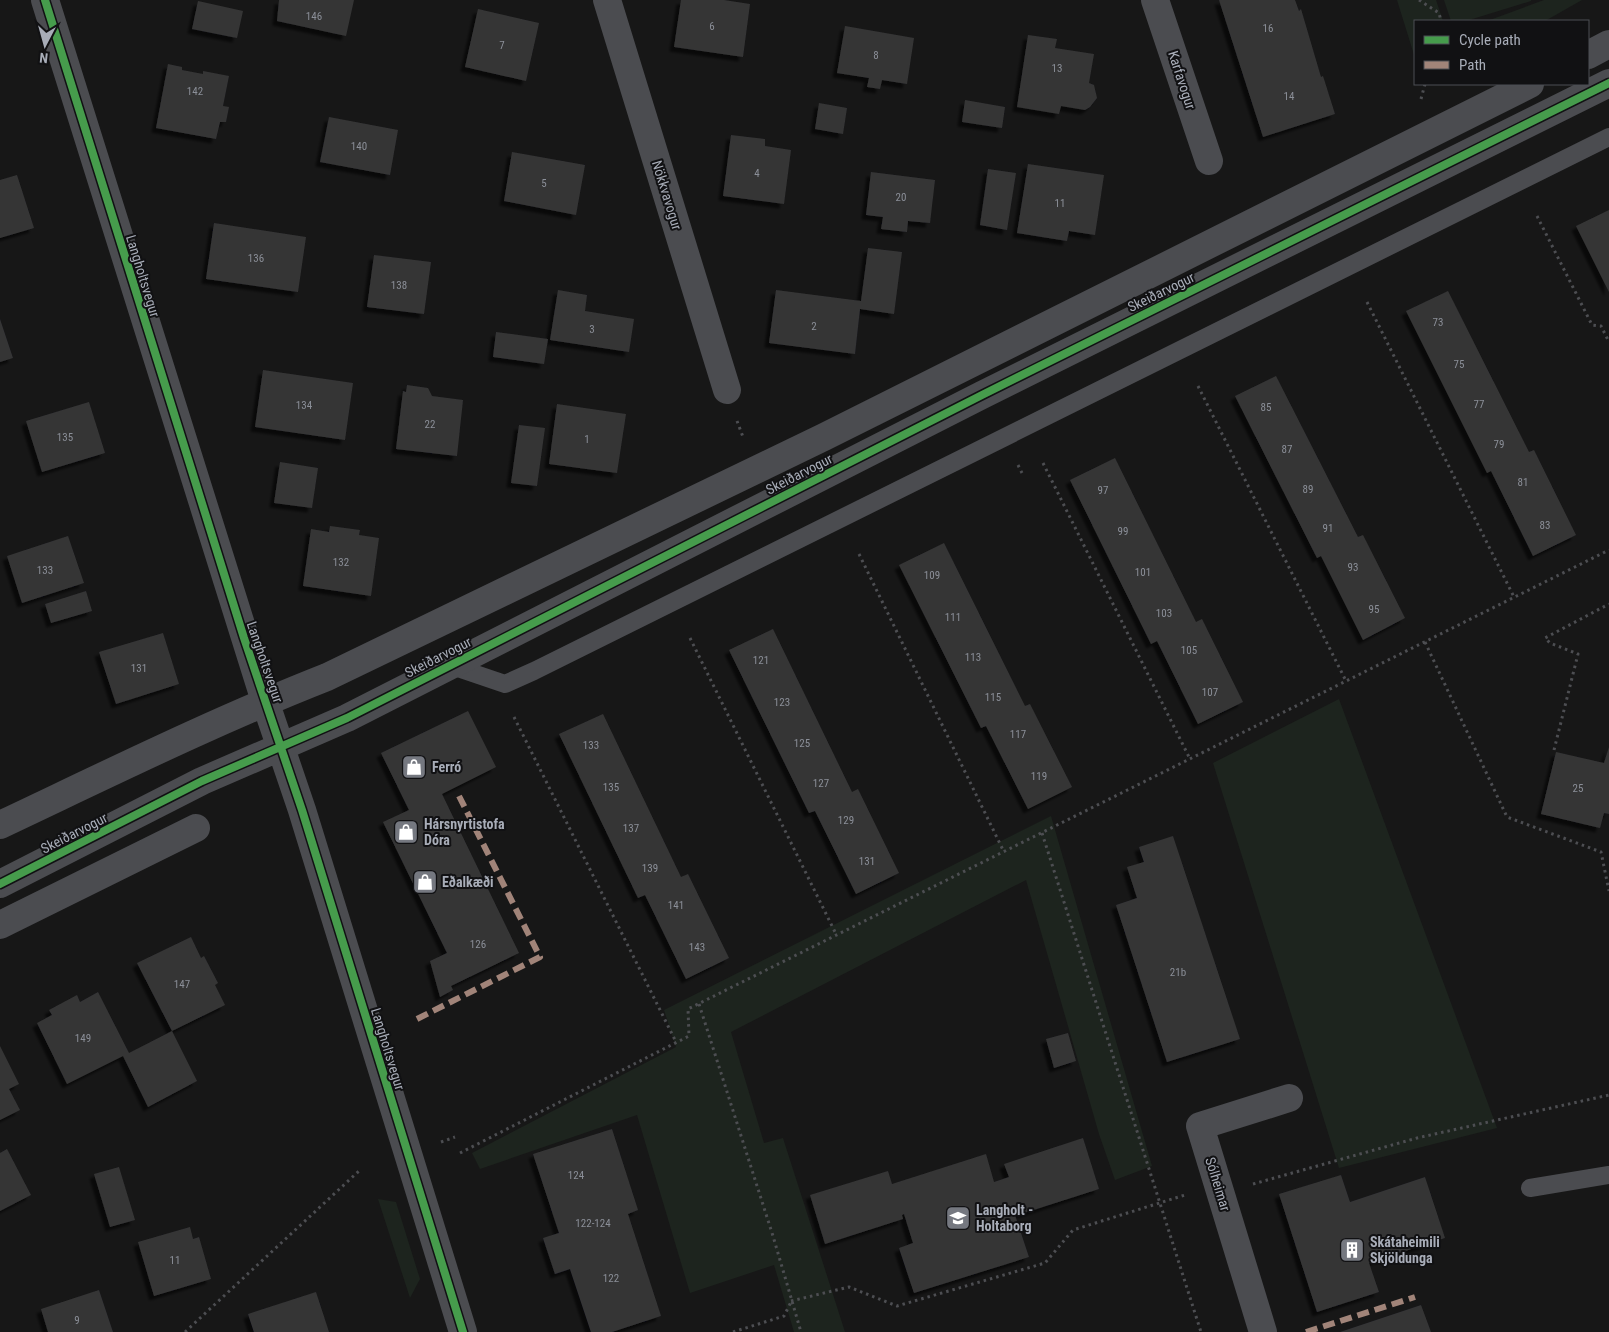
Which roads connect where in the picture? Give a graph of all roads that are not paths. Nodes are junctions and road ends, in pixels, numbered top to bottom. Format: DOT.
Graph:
graph roads {
  1 [pos="45,0"];
  2 [pos="607,0"];
  3 [pos="1155,0"];
  4 [pos="1609,44"];
  5 [pos="1589,54"];
  6 [pos="1609,83"];
  7 [pos="1528,85"];
  8 [pos="1609,137"];
  9 [pos="1209,161"];
  10 [pos="727,390"];
  11 [pos="449,665"];
  12 [pos="265,701"];
  13 [pos="280,745"];
  14 [pos="0,825"];
  15 [pos="196,828"];
  16 [pos="87,840"];
  17 [pos="103,874"];
  18 [pos="0,884"];
  19 [pos="0,925"];
  20 [pos="1289,1098"];
  21 [pos="1609,1175"];
  22 [pos="1530,1188"];
  23 [pos="463,1332"];
  24 [pos="1263,1332"];
  1 -- 12 [label="street, Langholtsvegur"];
  2 -- 10 [label="street, Nökkvavogur"];
  3 -- 9 [label="street, Karfavogur"];
  4 -- 5 [label="street"];
  6 -- 11 [label="street, Skeiðarvogur"];
  7 -- 12 [label="street, Skeiðarvogur"];
  8 -- 11 [label="lane"];
  11 -- 13 [label="street, Skeiðarvogur"];
  12 -- 13 [label="street, Langholtsvegur"];
  12 -- 14 [label="street, Skeiðarvogur"];
  13 -- 16 [label="street, Skeiðarvogur"];
  13 -- 23 [label="street, Langholtsvegur"];
  15 -- 17 [label="street"];
  16 -- 17 [label="street, Skeiðarvogur"];
  16 -- 18 [label="street, Skeiðarvogur"];
  17 -- 19 [label="street"];
  20 -- 24 [label="street, Sólheimar"];
  21 -- 22 [label="lane"];
}
